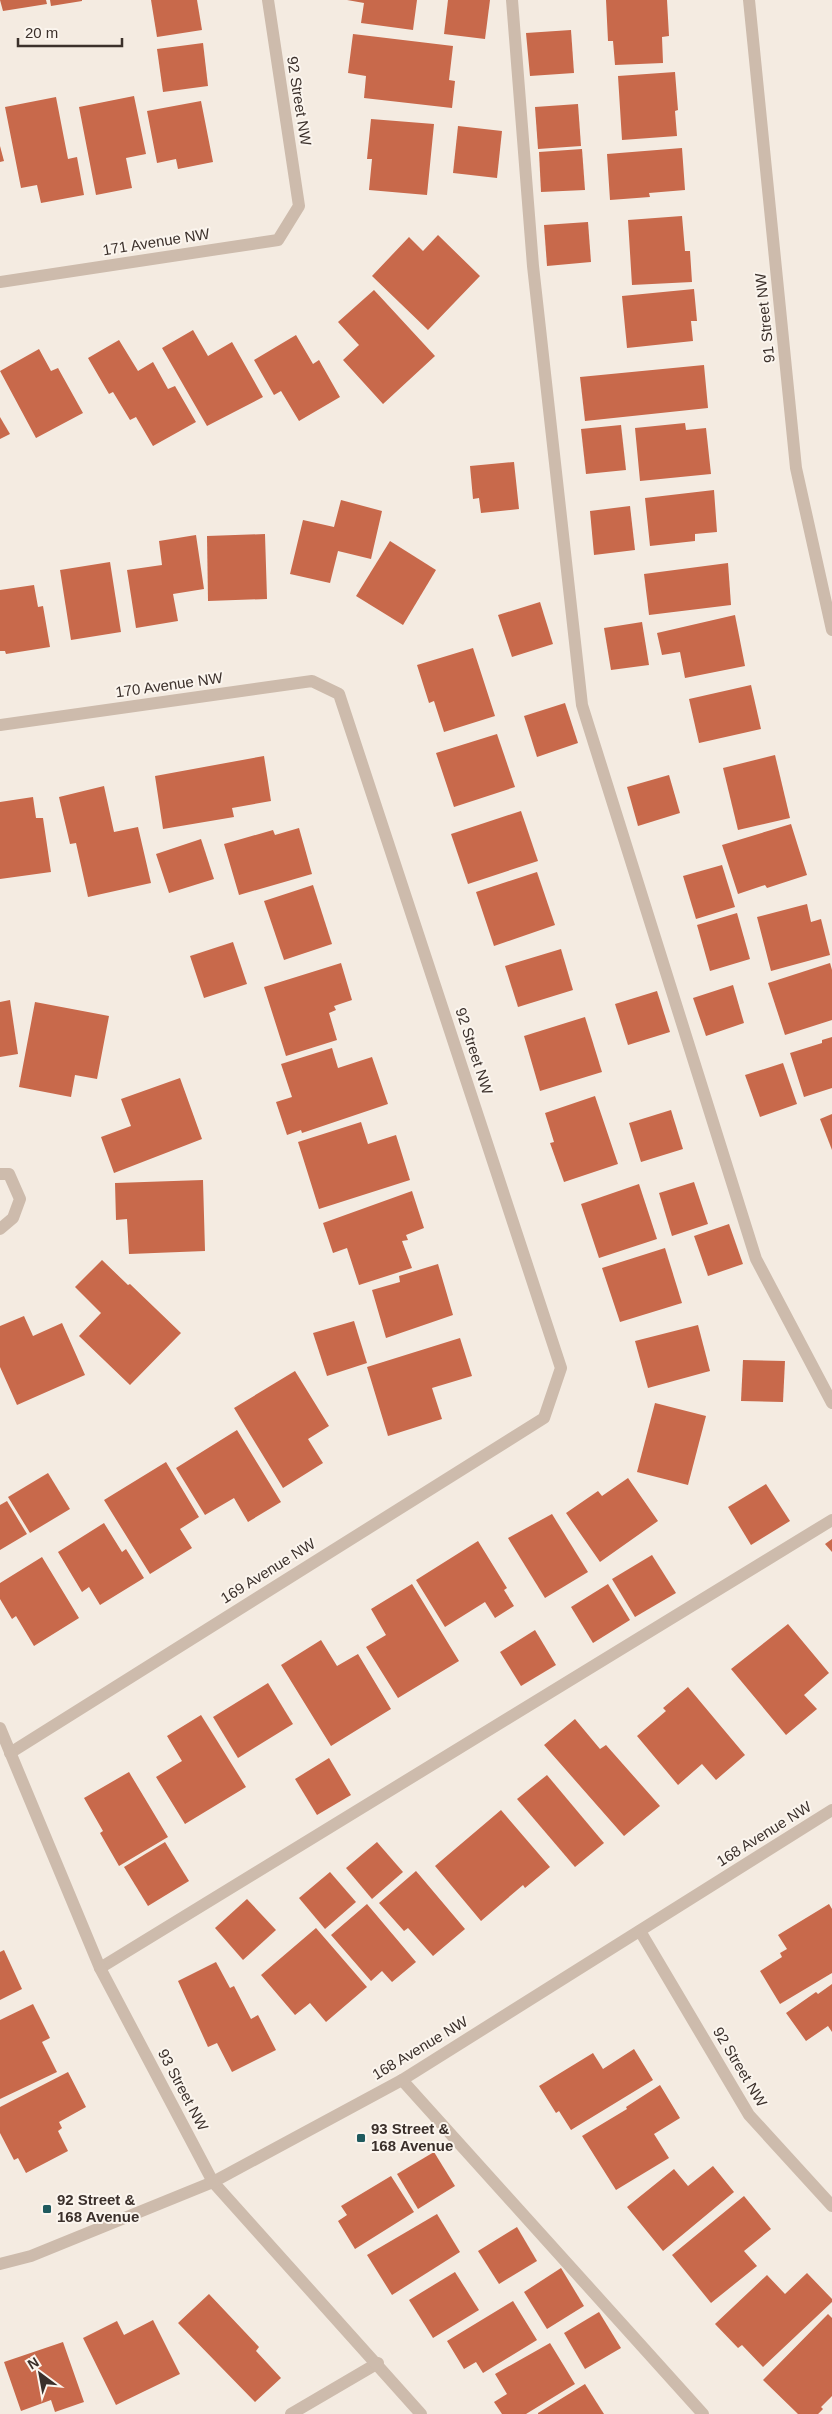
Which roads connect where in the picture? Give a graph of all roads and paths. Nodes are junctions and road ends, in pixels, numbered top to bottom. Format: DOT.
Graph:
graph roads {
  1 [pos="268,0"];
  2 [pos="512,0"];
  3 [pos="749,0"];
  4 [pos="299,206"];
  5 [pos="0,282"];
  6 [pos="832,630"];
  7 [pos="339,694"];
  8 [pos="0,725"];
  9 [pos="0,1174"];
  10 [pos="0,1229"];
  11 [pos="832,1403"];
  12 [pos="544,1418"];
  13 [pos="832,1520"];
  14 [pos="0,1728"];
  15 [pos="10,1753"];
  16 [pos="832,1810"];
  17 [pos="640,1931"];
  18 [pos="100,1968"];
  19 [pos="402,2080"];
  20 [pos="213,2182"];
  21 [pos="832,2206"];
  22 [pos="0,2264"];
  23 [pos="378,2364"];
  24 [pos="290,2414"];
  25 [pos="421,2414"];
  26 [pos="703,2414"];
  1 -- 4 [label="street, 92 Street NW"];
  2 -- 11 [label="street"];
  3 -- 6 [label="street, 91 Street NW"];
  4 -- 5 [label="street, 171 Avenue NW"];
  7 -- 8 [label="street, 170 Avenue NW"];
  7 -- 12 [label="street, 92 Street NW"];
  9 -- 10 [label="street"];
  12 -- 15 [label="street, 169 Avenue NW"];
  13 -- 18 [label="street"];
  14 -- 15 [label="street, 93 Street NW"];
  15 -- 18 [label="street, 93 Street NW"];
  16 -- 17 [label="street, 168 Avenue NW"];
  17 -- 19 [label="street, 168 Avenue NW"];
  17 -- 21 [label="street, 92 Street NW"];
  18 -- 20 [label="street, 93 Street NW"];
  19 -- 20 [label="street, 168 Avenue NW"];
  19 -- 26 [label="street"];
  20 -- 22 [label="street, 168 Avenue NW"];
  20 -- 23 [label="street, 93 Street NW"];
  23 -- 24 [label="street"];
  23 -- 25 [label="street, 93 Street NW"];
}
